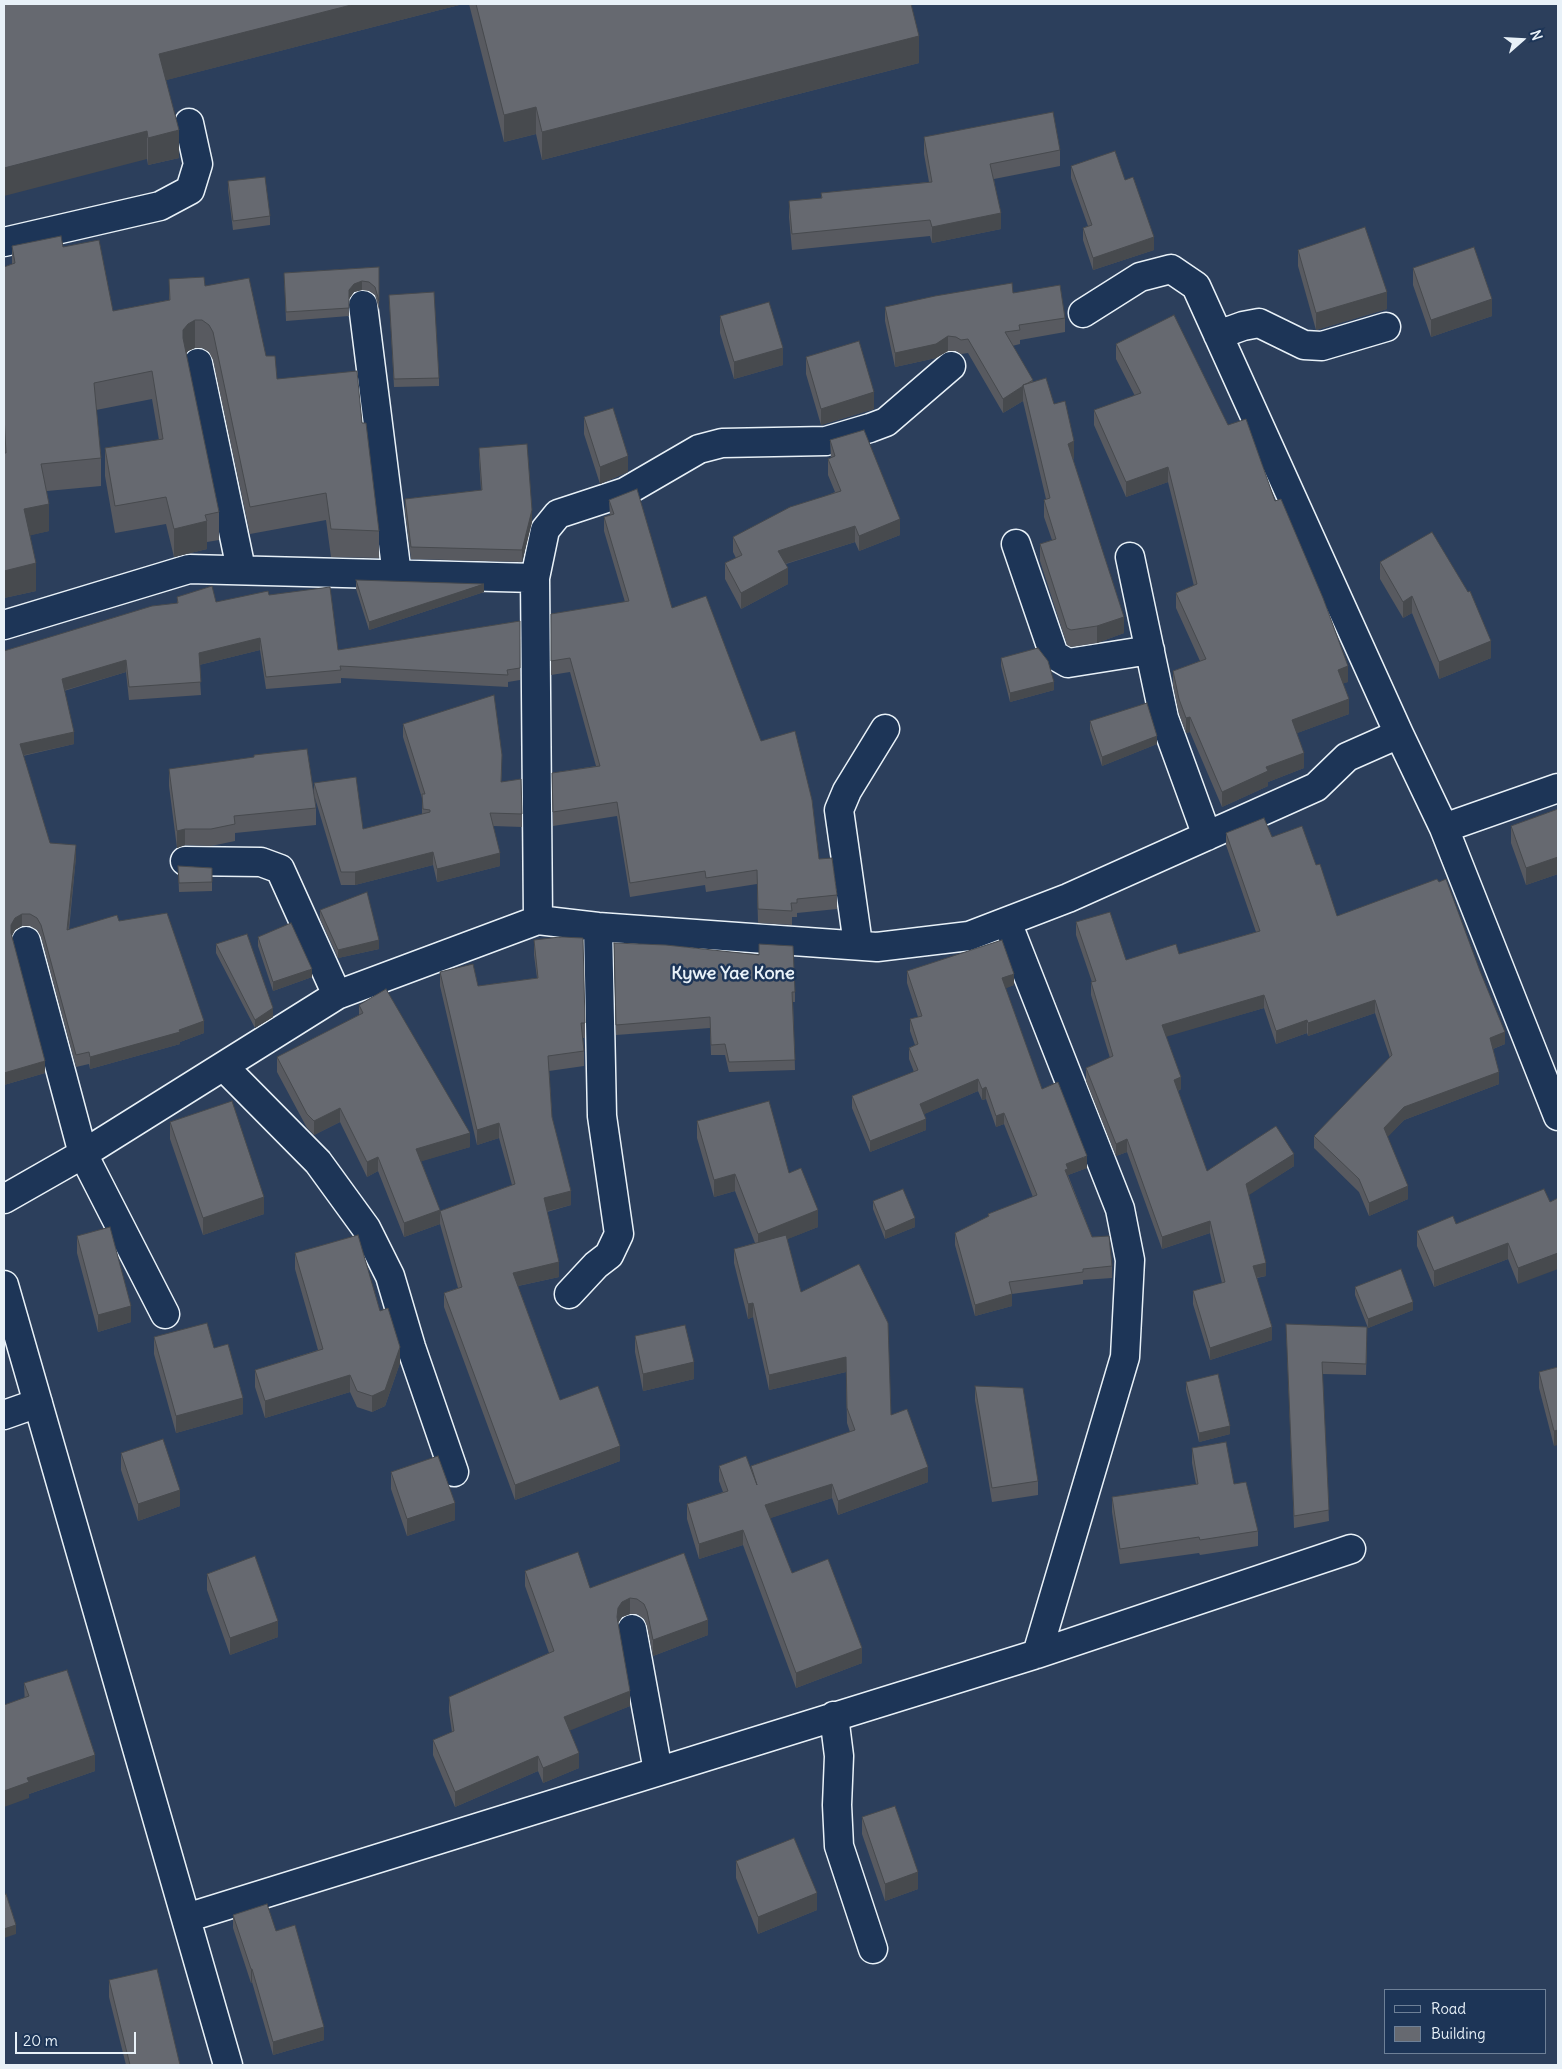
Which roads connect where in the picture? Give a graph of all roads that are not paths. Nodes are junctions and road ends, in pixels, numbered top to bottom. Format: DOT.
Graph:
graph roads {
  1 [pos="189,123"];
  2 [pos="4,242"];
  3 [pos="363,305"];
  4 [pos="1083,313"];
  5 [pos="1386,327"];
  6 [pos="1218,335"];
  7 [pos="198,363"];
  8 [pos="952,366"];
  9 [pos="1016,544"];
  10 [pos="1130,557"];
  11 [pos="241,570"];
  12 [pos="397,575"];
  13 [pos="535,578"];
  14 [pos="4,625"];
  15 [pos="1150,650"];
  16 [pos="885,729"];
  17 [pos="1399,734"];
  18 [pos="1558,788"];
  19 [pos="1444,828"];
  20 [pos="1207,836"];
  21 [pos="185,861"];
  22 [pos="538,920"];
  23 [pos="1007,922"];
  24 [pos="598,927"];
  25 [pos="26,941"];
  26 [pos="858,944"];
  27 [pos="337,995"];
  28 [pos="224,1066"];
  29 [pos="1558,1116"];
  30 [pos="83,1154"];
  31 [pos="4,1199"];
  32 [pos="4,1285"];
  33 [pos="569,1294"];
  34 [pos="165,1314"];
  35 [pos="38,1403"];
  36 [pos="4,1415"];
  37 [pos="454,1472"];
  38 [pos="1352,1549"];
  39 [pos="632,1629"];
  40 [pos="1037,1654"];
  41 [pos="834,1716"];
  42 [pos="658,1771"];
  43 [pos="186,1918"];
  44 [pos="874,1949"];
  45 [pos="228,2065"];
  1 -- 2 [label="street"];
  3 -- 12 [label="street"];
  4 -- 6 [label="street"];
  5 -- 6 [label="street"];
  6 -- 17 [label="street"];
  7 -- 11 [label="street"];
  8 -- 13 [label="street"];
  9 -- 15 [label="street"];
  10 -- 15 [label="street"];
  11 -- 12 [label="street"];
  11 -- 14 [label="street"];
  12 -- 13 [label="street"];
  13 -- 22 [label="street"];
  15 -- 20 [label="street"];
  16 -- 26 [label="street"];
  17 -- 19 [label="street"];
  17 -- 20 [label="street"];
  18 -- 19 [label="street"];
  19 -- 29 [label="street"];
  20 -- 23 [label="street"];
  21 -- 27 [label="street"];
  22 -- 24 [label="street"];
  22 -- 27 [label="street"];
  23 -- 26 [label="street"];
  23 -- 40 [label="street"];
  24 -- 26 [label="street"];
  24 -- 33 [label="street"];
  25 -- 30 [label="street"];
  27 -- 28 [label="street"];
  28 -- 30 [label="street"];
  28 -- 37 [label="street"];
  30 -- 31 [label="street"];
  30 -- 34 [label="street"];
  32 -- 35 [label="street"];
  35 -- 36 [label="street"];
  35 -- 43 [label="street"];
  38 -- 40 [label="street"];
  39 -- 42 [label="street"];
  40 -- 41 [label="street"];
  41 -- 42 [label="street"];
  41 -- 44 [label="street"];
  42 -- 43 [label="street"];
  43 -- 45 [label="street"];
}
